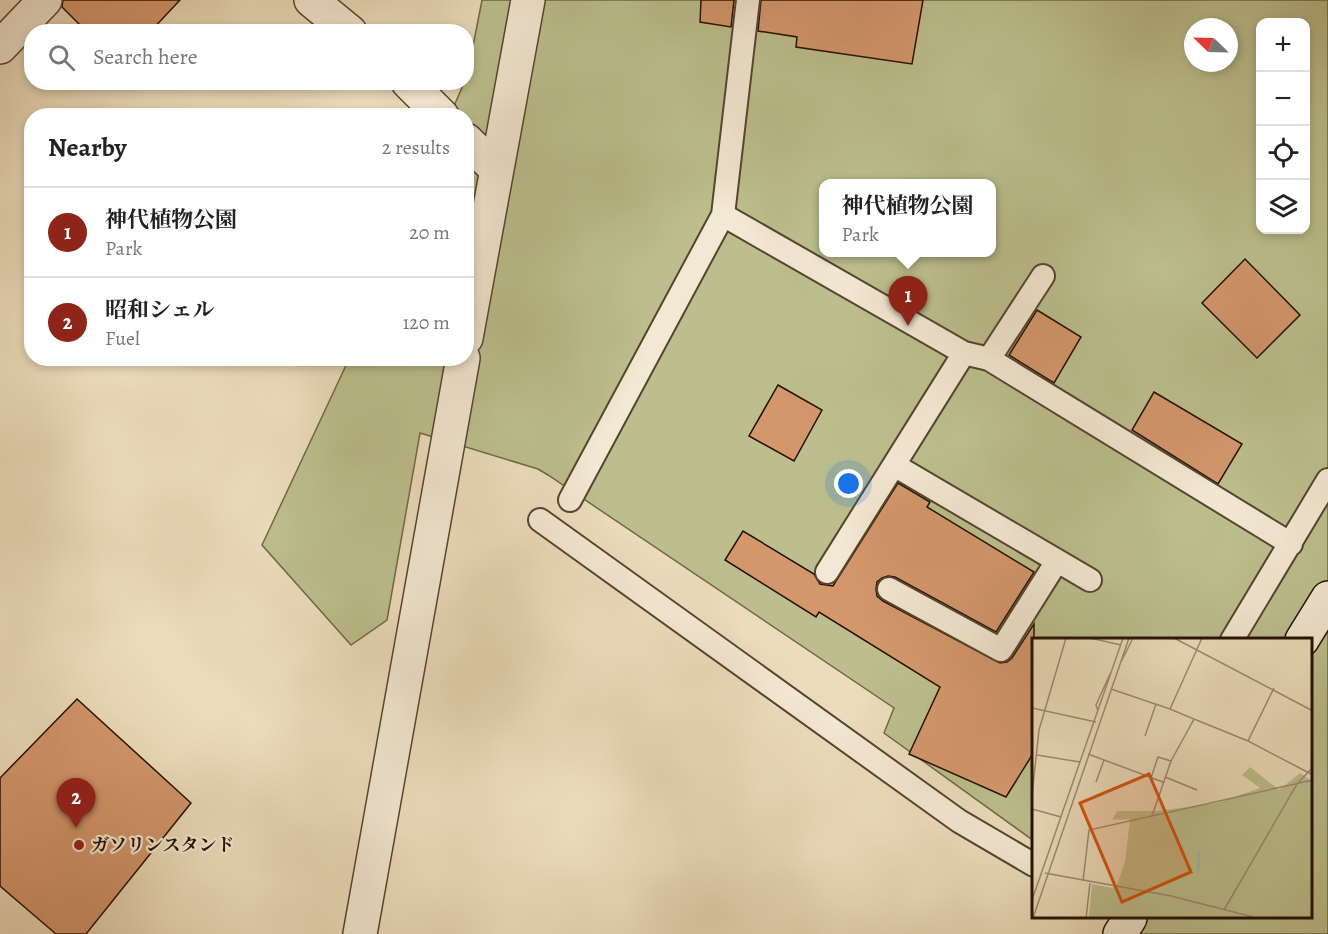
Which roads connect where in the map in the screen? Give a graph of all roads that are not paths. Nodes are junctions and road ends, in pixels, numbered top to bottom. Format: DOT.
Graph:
graph roads {
  1 [pos="45,0"];
  2 [pos="311,0"];
  3 [pos="528,0"];
  4 [pos="748,0"];
  5 [pos="340,24"];
  6 [pos="0,47"];
  7 [pos="416,90"];
  8 [pos="434,108"];
  9 [pos="474,148"];
  10 [pos="496,169"];
  11 [pos="723,215"];
  12 [pos="1043,276"];
  13 [pos="474,293"];
  14 [pos="963,353"];
  15 [pos="989,359"];
  16 [pos="462,366"];
  17 [pos="894,465"];
  18 [pos="1328,480"];
  19 [pos="570,500"];
  20 [pos="540,520"];
  21 [pos="1291,544"];
  22 [pos="1057,561"];
  23 [pos="826,572"];
  24 [pos="1090,580"];
  25 [pos="890,589"];
  26 [pos="1328,598"];
  27 [pos="1233,638"];
  28 [pos="1303,638"];
  29 [pos="1032,864"];
  30 [pos="360,934"];
  1 -- 6 [label="street"];
  2 -- 5 [label="street"];
  3 -- 10 [label="street"];
  4 -- 11 [label="lane"];
  7 -- 8 [label="street"];
  9 -- 10 [label="street"];
  10 -- 13 [label="street"];
  11 -- 14 [label="lane"];
  11 -- 19 [label="lane"];
  12 -- 15 [label="lane"];
  14 -- 15 [label="lane"];
  14 -- 17 [label="lane"];
  15 -- 21 [label="lane"];
  16 -- 30 [label="street"];
  17 -- 22 [label="lane"];
  17 -- 23 [label="lane"];
  18 -- 21 [label="lane"];
  20 -- 29 [label="lane"];
  21 -- 27 [label="lane"];
  22 -- 24 [label="lane"];
  22 -- 25 [label="lane"];
  26 -- 28 [label="street"];
}
